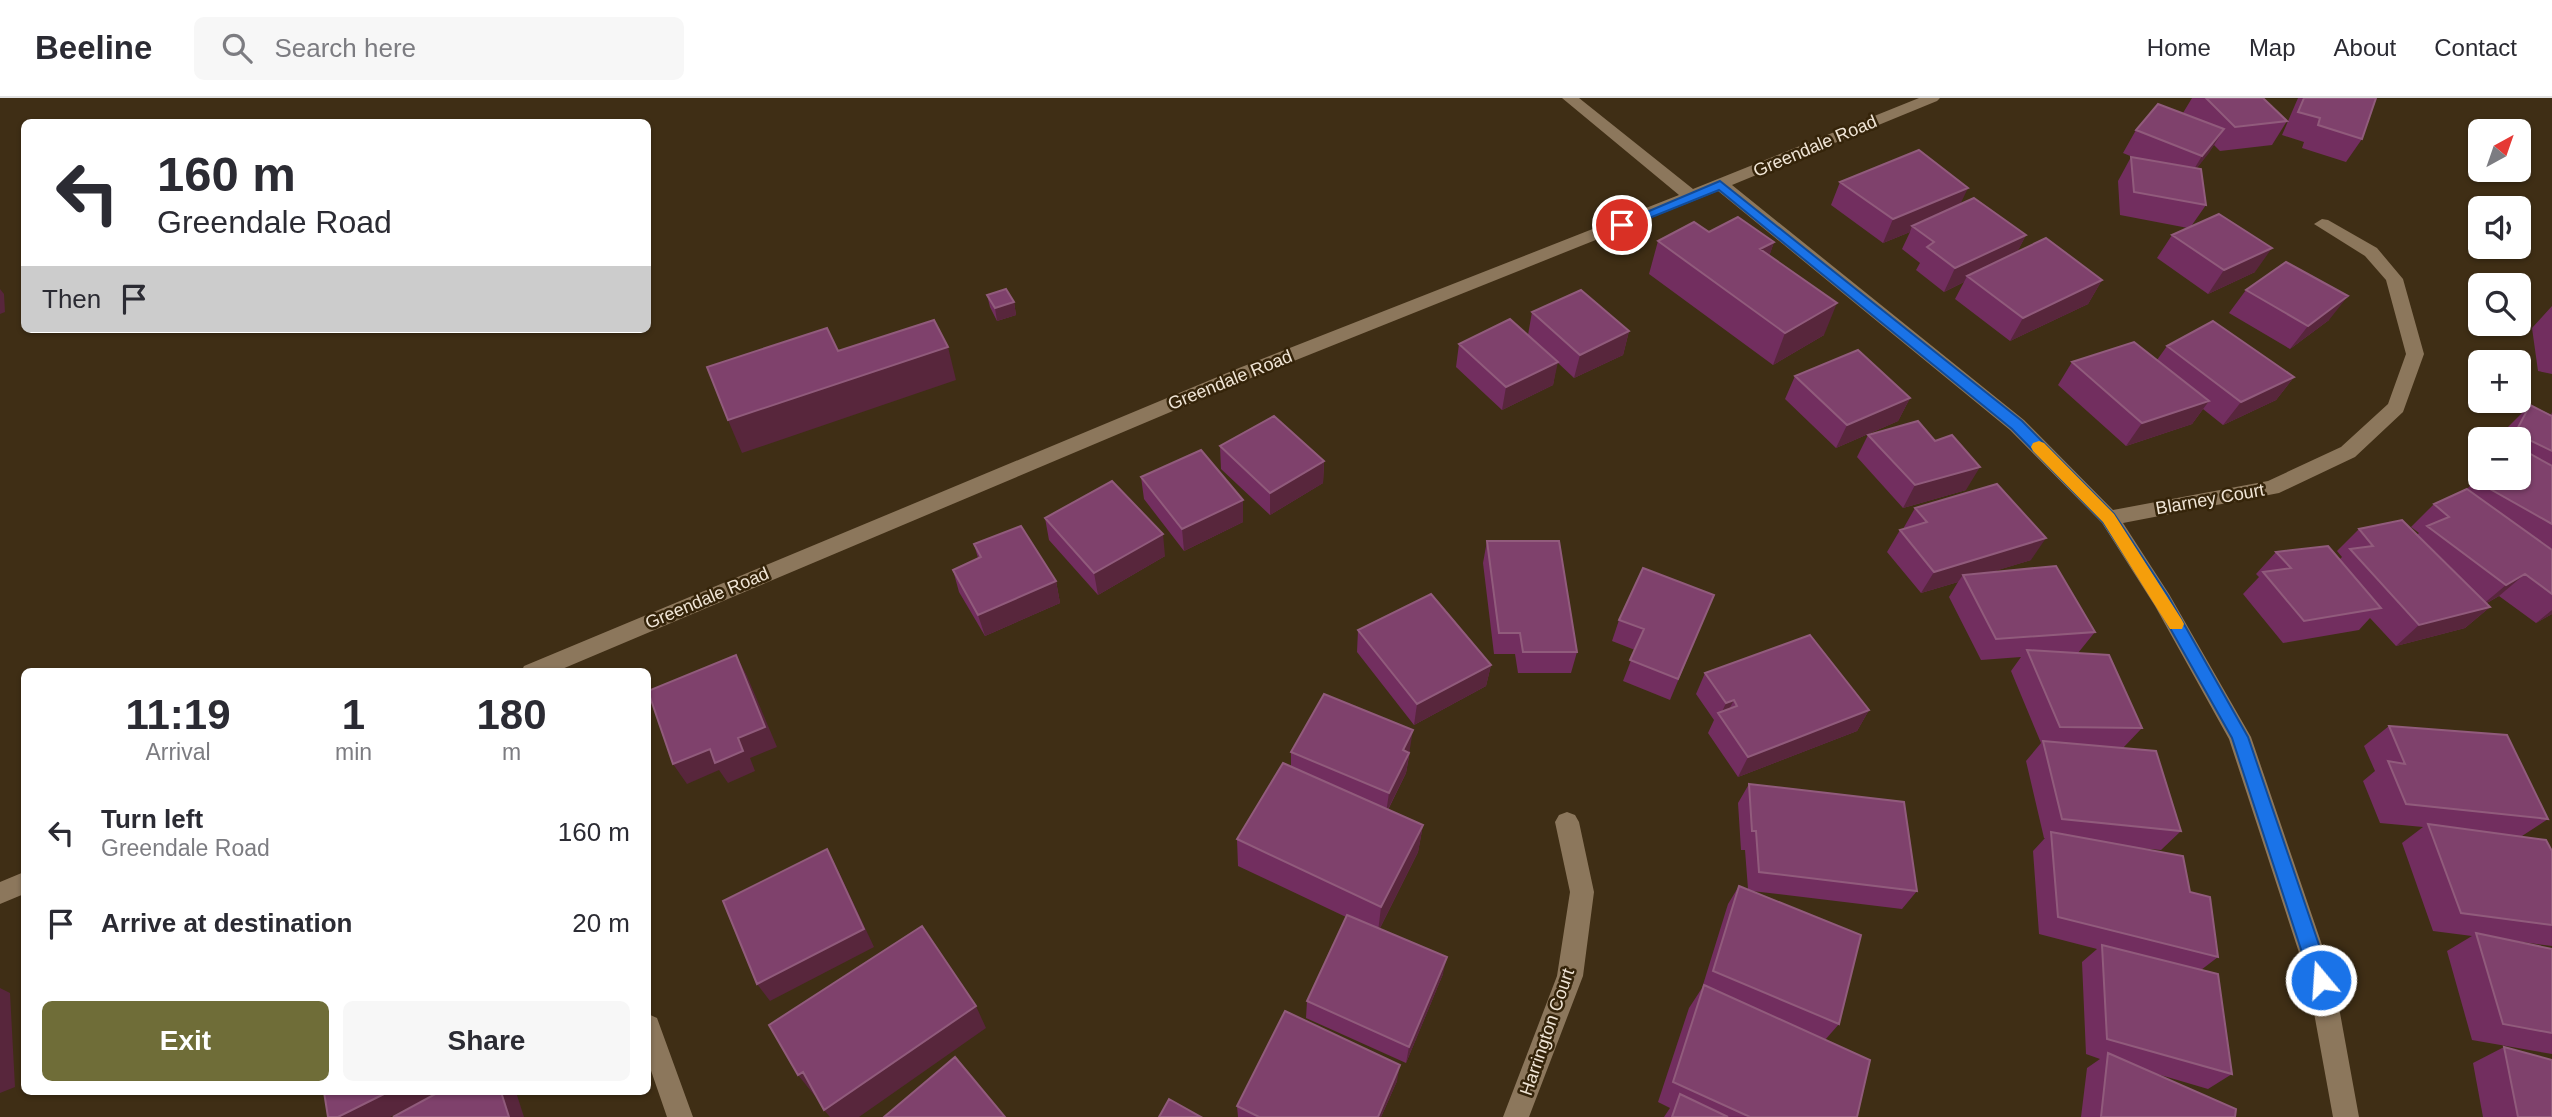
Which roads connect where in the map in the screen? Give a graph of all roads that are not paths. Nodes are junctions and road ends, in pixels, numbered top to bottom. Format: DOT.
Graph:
graph roads {
  1 [pos="1570,98"];
  2 [pos="1932,98"];
  3 [pos="1720,185"];
  4 [pos="1692,197"];
  5 [pos="2322,224"];
  6 [pos="2109,518"];
  7 [pos="542,668"];
  8 [pos="1567,822"];
  9 [pos="21,884"];
  10 [pos="0,893"];
  11 [pos="651,1035"];
  12 [pos="680,1117"];
  13 [pos="1516,1117"];
  14 [pos="2346,1117"];
  1 -- 4 [label="street"];
  2 -- 3 [label="street, Greendale Road"];
  3 -- 4 [label="street, Greendale Road"];
  3 -- 6 [label="street"];
  4 -- 7 [label="street, Greendale Road"];
  5 -- 6 [label="street, Blarney Court"];
  6 -- 14 [label="street"];
  8 -- 13 [label="street, Harrington Court"];
  9 -- 10 [label="street"];
  11 -- 12 [label="street"];
}
